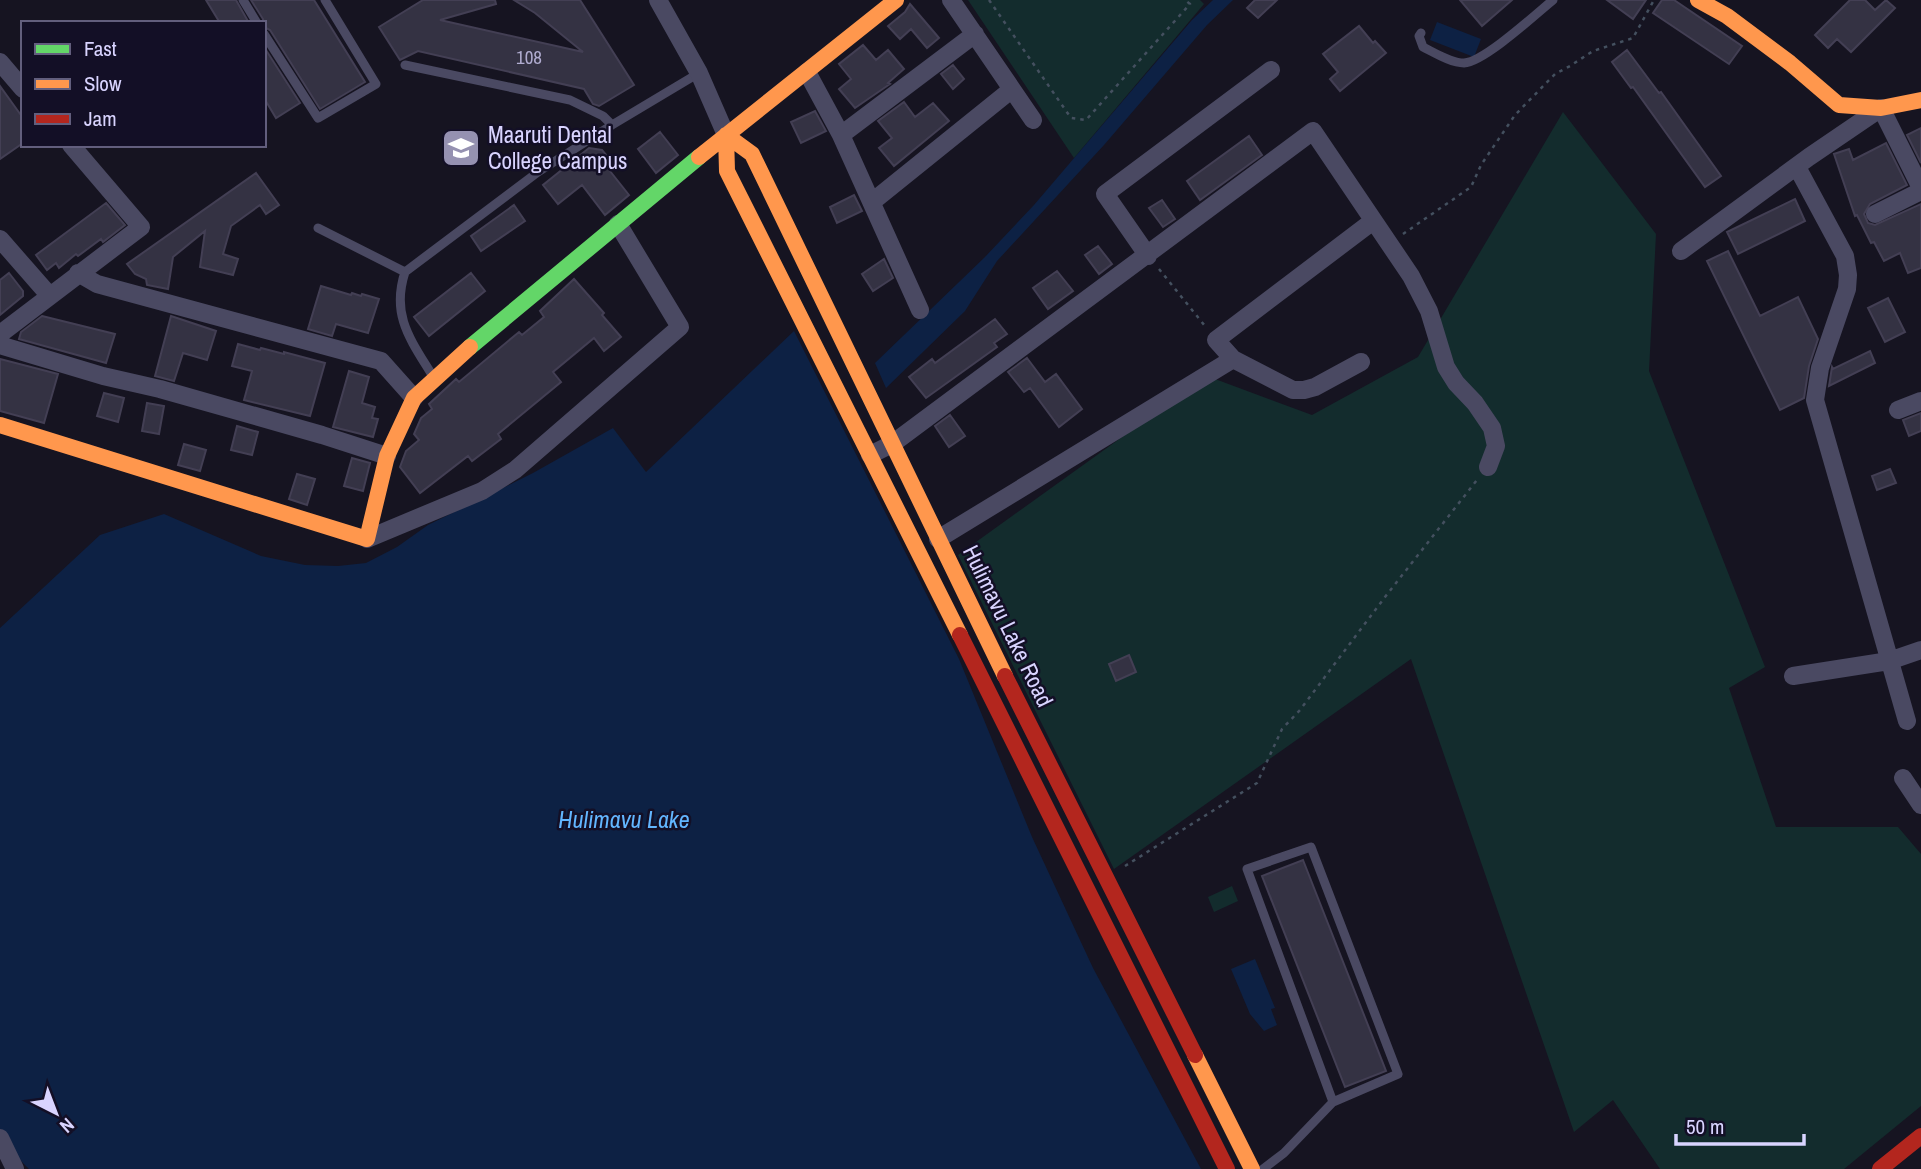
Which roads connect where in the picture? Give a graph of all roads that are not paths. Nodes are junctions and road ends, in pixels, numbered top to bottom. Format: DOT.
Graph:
graph roads {
  1 [pos="243,0"];
  2 [pos="325,0"];
  3 [pos="658,0"];
  4 [pos="897,0"];
  5 [pos="951,0"];
  6 [pos="1553,0"];
  7 [pos="1698,0"];
  8 [pos="256,21"];
  9 [pos="1421,33"];
  10 [pos="975,34"];
  11 [pos="266,37"];
  12 [pos="0,62"];
  13 [pos="405,65"];
  14 [pos="1271,70"];
  15 [pos="807,72"];
  16 [pos="699,73"];
  17 [pos="21,87"];
  18 [pos="1012,90"];
  19 [pos="1921,100"];
  20 [pos="1881,108"];
  21 [pos="1033,120"];
  22 [pos="612,125"];
  23 [pos="726,135"];
  24 [pos="841,135"];
  25 [pos="73,147"];
  26 [pos="1797,167"];
  27 [pos="1921,190"];
  28 [pos="872,202"];
  29 [pos="1875,214"];
  30 [pos="1373,221"];
  31 [pos="618,224"];
  32 [pos="318,228"];
  33 [pos="0,239"];
  34 [pos="1681,251"];
  35 [pos="1148,256"];
  36 [pos="405,272"];
  37 [pos="78,273"];
  38 [pos="49,295"];
  39 [pos="920,310"];
  40 [pos="0,334"];
  41 [pos="0,345"];
  42 [pos="1233,359"];
  43 [pos="1361,362"];
  44 [pos="434,378"];
  45 [pos="414,398"];
  46 [pos="1921,401"];
  47 [pos="1898,410"];
  48 [pos="0,425"];
  49 [pos="892,444"];
  50 [pos="870,454"];
  51 [pos="387,456"];
  52 [pos="1488,467"];
  53 [pos="367,539"];
  54 [pos="938,539"];
  55 [pos="1921,650"];
  56 [pos="1889,661"];
  57 [pos="1793,676"];
  58 [pos="1907,721"];
  59 [pos="1903,778"];
  60 [pos="1921,805"];
  61 [pos="1333,1102"];
  62 [pos="1921,1136"];
  63 [pos="0,1138"];
  64 [pos="15,1169"];
  65 [pos="1227,1169"];
  66 [pos="1252,1169"];
  67 [pos="1263,1169"];
  68 [pos="1880,1169"];
  1 -- 8 [label="lane"];
  2 -- 11 [label="lane"];
  3 -- 16 [label="street, Hulimavu Lake Road"];
  4 -- 15 [label="main road"];
  5 -- 10 [label="street"];
  6 -- 9 [label="lane"];
  7 -- 20 [label="main road"];
  10 -- 18 [label="street"];
  10 -- 24 [label="street"];
  12 -- 17 [label="street"];
  13 -- 22 [label="lane"];
  14 -- 35 [label="street"];
  15 -- 23 [label="main road"];
  15 -- 24 [label="street"];
  16 -- 22 [label="lane"];
  16 -- 23 [label="street, Hulimavu Lake Road"];
  18 -- 21 [label="street"];
  18 -- 28 [label="street"];
  19 -- 20 [label="main road"];
  20 -- 26 [label="street"];
  20 -- 27 [label="street"];
  22 -- 36 [label="lane"];
  23 -- 31 [label="main road"];
  23 -- 49 [label="main road, Hulimavu Lake Road"];
  23 -- 50 [label="main road, Hulimavu Lake Road"];
  24 -- 28 [label="street"];
  25 -- 37 [label="street"];
  26 -- 34 [label="street"];
  26 -- 56 [label="street"];
  27 -- 29 [label="street"];
  28 -- 39 [label="street"];
  30 -- 35 [label="street"];
  30 -- 42 [label="street"];
  30 -- 52 [label="street"];
  31 -- 44 [label="main road"];
  31 -- 53 [label="street"];
  32 -- 36 [label="lane"];
  33 -- 38 [label="street"];
  35 -- 49 [label="street"];
  36 -- 44 [label="lane"];
  37 -- 38 [label="street"];
  37 -- 45 [label="street"];
  38 -- 40 [label="street"];
  41 -- 51 [label="street"];
  42 -- 43 [label="street"];
  42 -- 54 [label="street"];
  44 -- 45 [label="main road"];
  45 -- 51 [label="main road"];
  46 -- 47 [label="street"];
  48 -- 53 [label="main road"];
  49 -- 50 [label="street"];
  49 -- 54 [label="main road, Hulimavu Lake Road"];
  50 -- 65 [label="main road, Hulimavu Lake Road"];
  51 -- 53 [label="main road"];
  54 -- 66 [label="main road, Hulimavu Lake Road"];
  55 -- 56 [label="street"];
  56 -- 57 [label="street"];
  56 -- 58 [label="street"];
  59 -- 60 [label="street"];
  61 -- 61 [label="lane"];
  61 -- 67 [label="lane"];
  62 -- 68 [label="main road"];
  63 -- 64 [label="street"];
}
